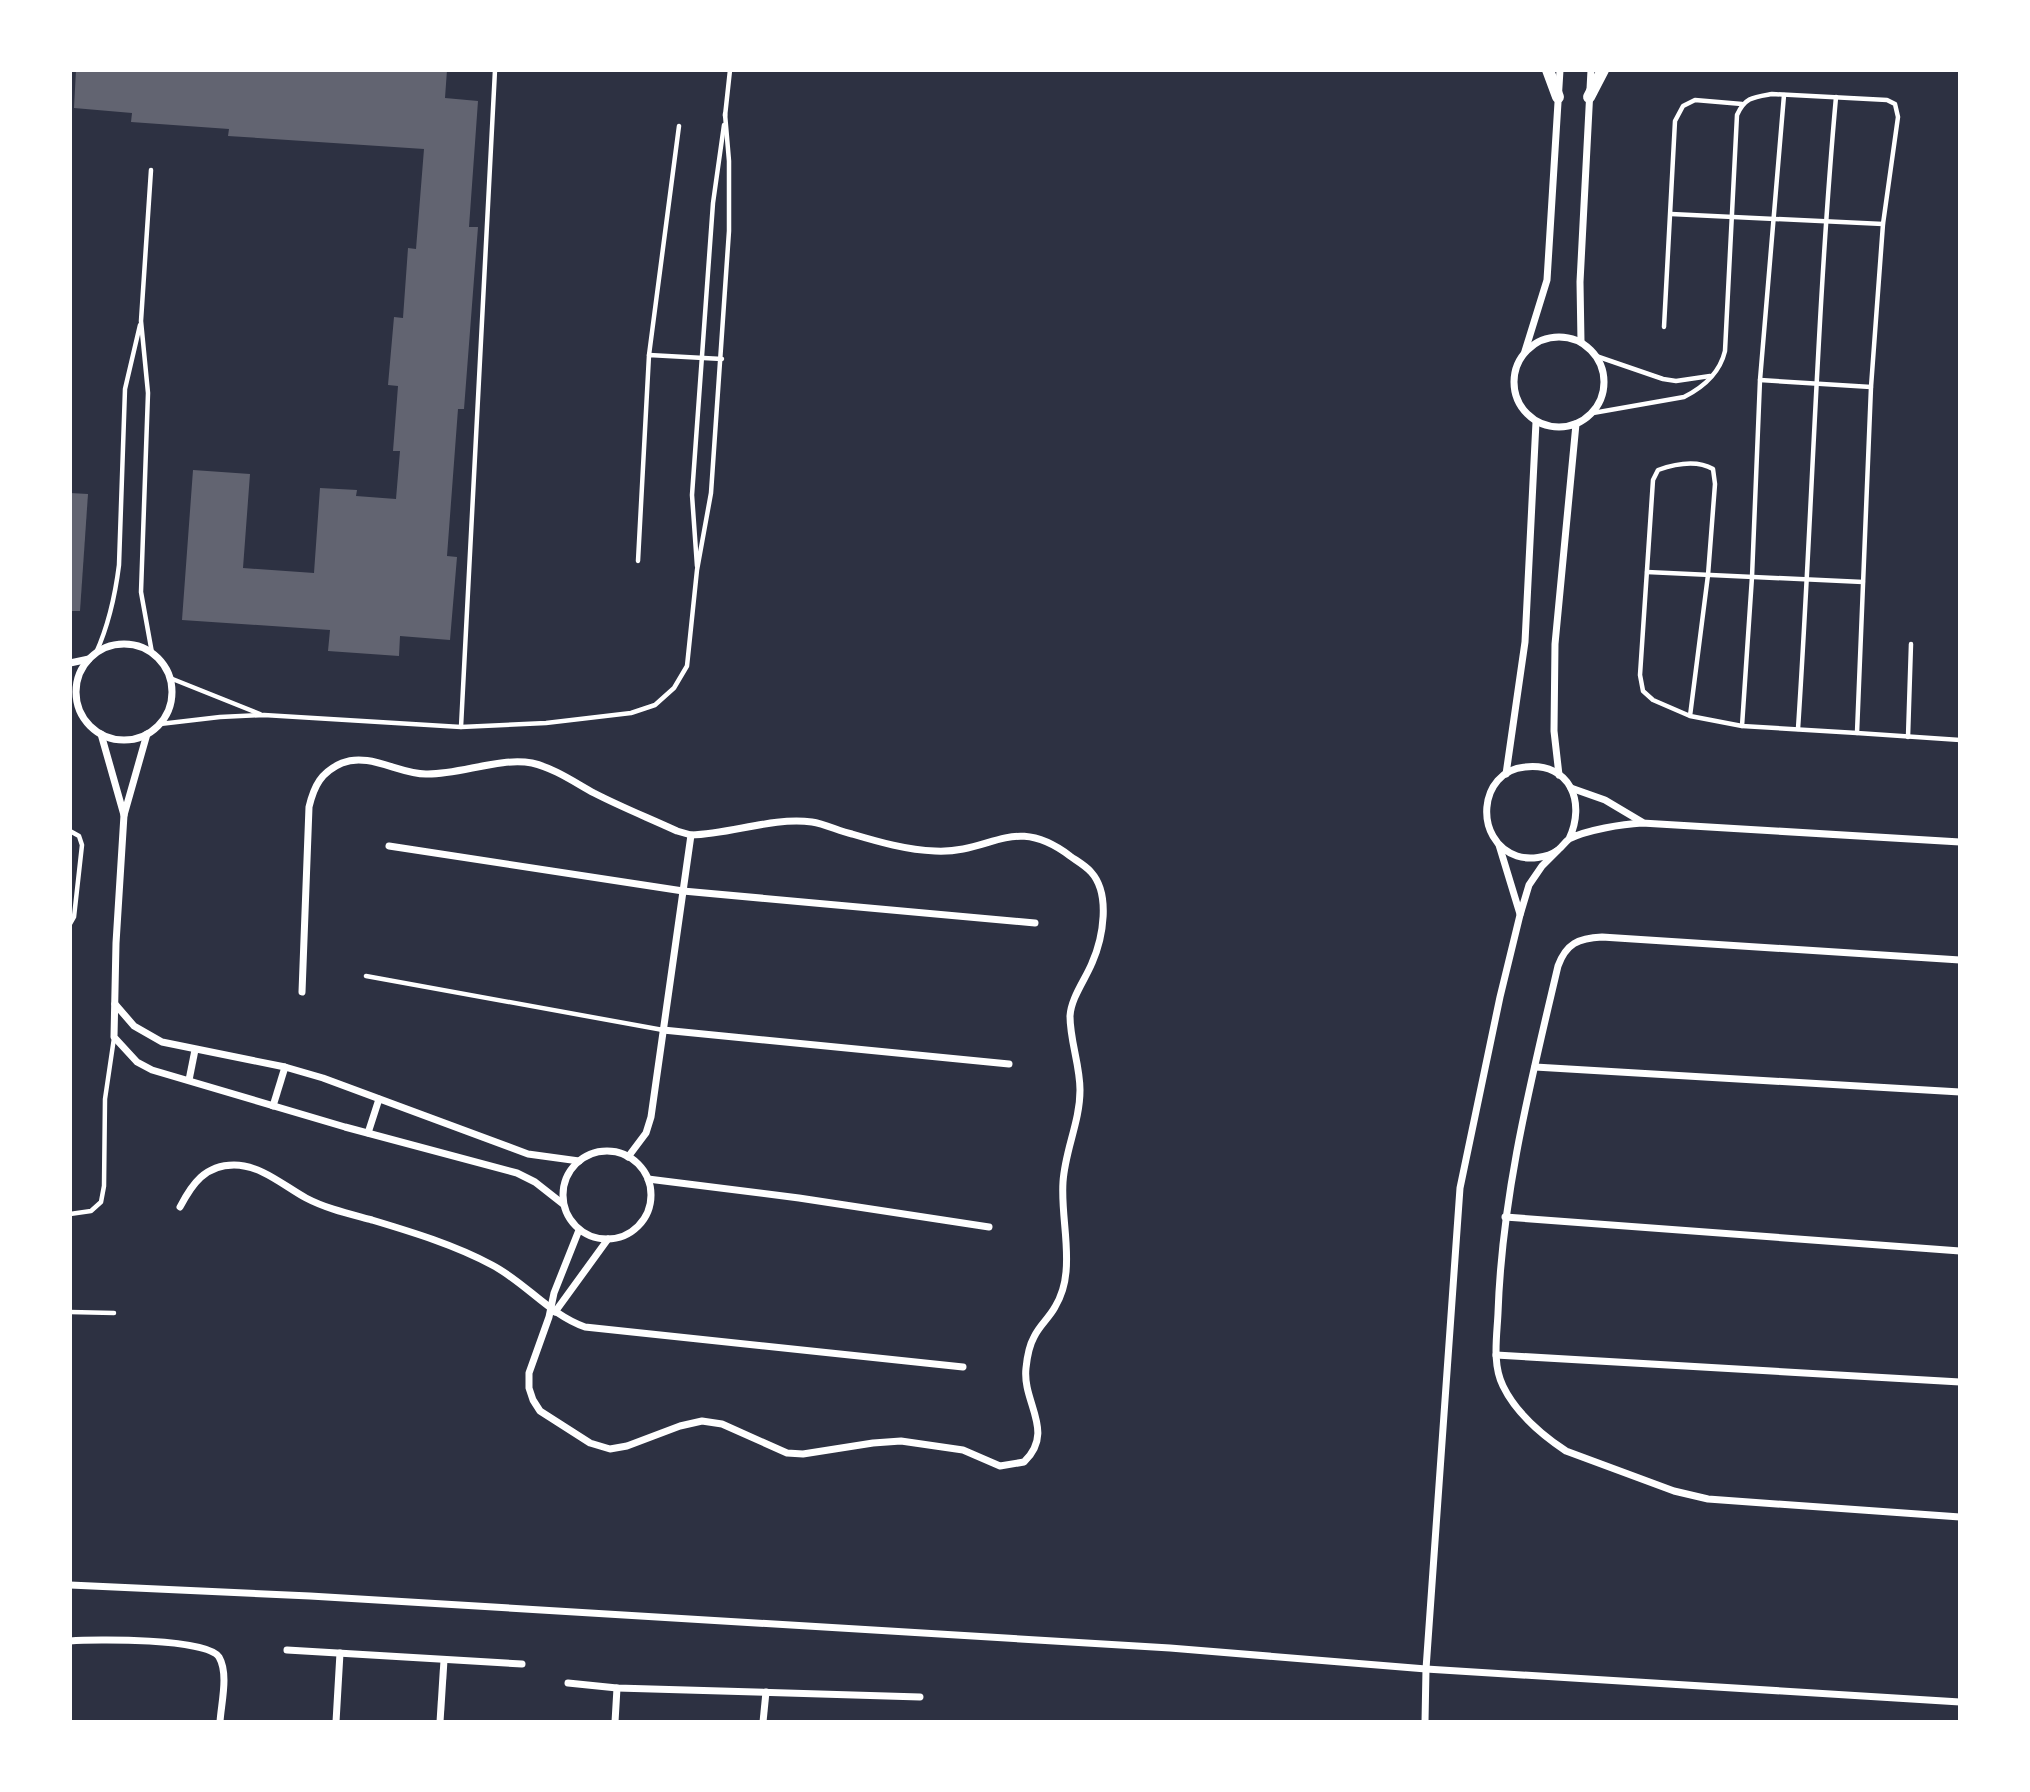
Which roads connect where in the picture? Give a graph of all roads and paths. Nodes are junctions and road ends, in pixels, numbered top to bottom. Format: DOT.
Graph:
graph roads {
  1 [pos="495,70"];
  2 [pos="730,70"];
  3 [pos="1548,70"];
  4 [pos="1560,70"];
  5 [pos="1591,70"];
  6 [pos="1603,70"];
  7 [pos="1784,95"];
  8 [pos="1558,97"];
  9 [pos="1589,97"];
  10 [pos="1836,97"];
  11 [pos="1742,104"];
  12 [pos="725,114"];
  13 [pos="679,126"];
  14 [pos="151,170"];
  15 [pos="1671,214"];
  16 [pos="1732,217"];
  17 [pos="1774,219"];
  18 [pos="1825,220"];
  19 [pos="1883,224"];
  20 [pos="141,321"];
  21 [pos="1664,327"];
  22 [pos="1581,342"];
  23 [pos="1524,351"];
  24 [pos="649,355"];
  25 [pos="1596,356"];
  26 [pos="702,358"];
  27 [pos="722,359"];
  28 [pos="1711,376"];
  29 [pos="1760,380"];
  30 [pos="1816,383"];
  31 [pos="1871,387"];
  32 [pos="1593,413"];
  33 [pos="1536,422"];
  34 [pos="1576,424"];
  35 [pos="638,561"];
  36 [pos="697,570"];
  37 [pos="1647,572"];
  38 [pos="1708,575"];
  39 [pos="1752,577"];
  40 [pos="1808,579"];
  41 [pos="1863,582"];
  42 [pos="1910,643"];
  43 [pos="152,653"];
  44 [pos="92,656"];
  45 [pos="70,663"];
  46 [pos="170,678"];
  47 [pos="74,704"];
  48 [pos="264,715"];
  49 [pos="1690,716"];
  50 [pos="160,724"];
  51 [pos="1742,726"];
  52 [pos="461,727"];
  53 [pos="1798,729"];
  54 [pos="1857,733"];
  55 [pos="101,734"];
  56 [pos="147,734"];
  57 [pos="1908,737"];
  58 [pos="1960,740"];
  59 [pos="1506,774"];
  60 [pos="1559,775"];
  61 [pos="1571,788"];
  62 [pos="124,815"];
  63 [pos="1642,822"];
  64 [pos="70,831"];
  65 [pos="691,835"];
  66 [pos="1569,839"];
  67 [pos="1960,842"];
  68 [pos="1499,845"];
  69 [pos="389,846"];
  70 [pos="1557,851"];
  71 [pos="683,891"];
  72 [pos="1520,915"];
  73 [pos="1035,923"];
  74 [pos="70,924"];
  75 [pos="1960,960"];
  76 [pos="366,976"];
  77 [pos="302,992"];
  78 [pos="114,1003"];
  79 [pos="663,1030"];
  80 [pos="114,1037"];
  81 [pos="195,1049"];
  82 [pos="1009,1064"];
  83 [pos="285,1067"];
  84 [pos="1535,1067"];
  85 [pos="189,1080"];
  86 [pos="1960,1092"];
  87 [pos="379,1099"];
  88 [pos="274,1106"];
  89 [pos="368,1133"];
  90 [pos="628,1157"];
  91 [pos="579,1161"];
  92 [pos="648,1179"];
  93 [pos="563,1203"];
  94 [pos="180,1208"];
  95 [pos="70,1214"];
  96 [pos="1505,1217"];
  97 [pos="989,1227"];
  98 [pos="579,1230"];
  99 [pos="608,1239"];
  100 [pos="1960,1251"];
  101 [pos="553,1309"];
  102 [pos="70,1312"];
  103 [pos="114,1313"];
  104 [pos="1496,1356"];
  105 [pos="963,1367"];
  106 [pos="1960,1382"];
  107 [pos="1960,1517"];
  108 [pos="70,1585"];
  109 [pos="70,1641"];
  110 [pos="287,1650"];
  111 [pos="340,1653"];
  112 [pos="444,1660"];
  113 [pos="522,1664"];
  114 [pos="1426,1669"];
  115 [pos="568,1683"];
  116 [pos="617,1688"];
  117 [pos="766,1692"];
  118 [pos="920,1697"];
  119 [pos="1960,1702"];
  120 [pos="220,1722"];
  121 [pos="336,1722"];
  122 [pos="440,1722"];
  123 [pos="615,1722"];
  124 [pos="763,1722"];
  125 [pos="1425,1722"];
  1 -- 52 [label="lane"];
  2 -- 12 [label="lane"];
  3 -- 8 [label="main road"];
  4 -- 8 [label="street"];
  5 -- 9 [label="street"];
  6 -- 9 [label="main road"];
  7 -- 10 [label="lane"];
  7 -- 11 [label="lane"];
  7 -- 17 [label="lane"];
  8 -- 23 [label="street"];
  9 -- 22 [label="street"];
  10 -- 18 [label="lane"];
  10 -- 19 [label="lane"];
  11 -- 15 [label="lane"];
  11 -- 16 [label="lane"];
  12 -- 26 [label="lane"];
  12 -- 27 [label="lane"];
  13 -- 24 [label="lane"];
  14 -- 20 [label="lane"];
  15 -- 16 [label="lane"];
  15 -- 21 [label="lane"];
  16 -- 17 [label="lane"];
  16 -- 28 [label="lane"];
  17 -- 18 [label="lane"];
  17 -- 29 [label="lane"];
  18 -- 19 [label="lane"];
  18 -- 30 [label="lane"];
  19 -- 31 [label="lane"];
  20 -- 43 [label="lane"];
  20 -- 44 [label="lane"];
  22 -- 23 [label="street"];
  22 -- 25 [label="street"];
  23 -- 33 [label="street"];
  24 -- 26 [label="lane"];
  24 -- 35 [label="lane"];
  25 -- 28 [label="lane"];
  25 -- 32 [label="street"];
  26 -- 27 [label="lane"];
  26 -- 36 [label="lane"];
  27 -- 36 [label="lane"];
  28 -- 32 [label="lane"];
  29 -- 30 [label="lane"];
  29 -- 39 [label="lane"];
  30 -- 31 [label="lane"];
  30 -- 40 [label="lane"];
  31 -- 41 [label="lane"];
  32 -- 34 [label="street"];
  33 -- 34 [label="street"];
  33 -- 59 [label="street"];
  34 -- 60 [label="street"];
  36 -- 52 [label="lane"];
  37 -- 38 [label="lane"];
  37 -- 38 [label="lane"];
  37 -- 49 [label="lane"];
  38 -- 39 [label="lane"];
  38 -- 49 [label="lane"];
  39 -- 40 [label="lane"];
  39 -- 51 [label="lane"];
  40 -- 41 [label="lane"];
  40 -- 53 [label="lane"];
  41 -- 54 [label="lane"];
  42 -- 57 [label="lane"];
  43 -- 44 [label="street"];
  43 -- 46 [label="street"];
  44 -- 45 [label="street"];
  44 -- 47 [label="street"];
  46 -- 48 [label="lane"];
  46 -- 50 [label="street"];
  47 -- 55 [label="street"];
  48 -- 50 [label="lane"];
  48 -- 52 [label="lane"];
  49 -- 51 [label="lane"];
  50 -- 56 [label="street"];
  51 -- 53 [label="lane"];
  53 -- 54 [label="lane"];
  54 -- 57 [label="lane"];
  55 -- 56 [label="street"];
  55 -- 62 [label="street"];
  56 -- 62 [label="street"];
  57 -- 58 [label="lane"];
  59 -- 60 [label="street"];
  59 -- 68 [label="street"];
  60 -- 61 [label="street"];
  61 -- 63 [label="street"];
  61 -- 66 [label="street"];
  62 -- 78 [label="street"];
  63 -- 66 [label="street"];
  63 -- 67 [label="street"];
  64 -- 74 [label="lane"];
  65 -- 71 [label="street"];
  65 -- 77 [label="street"];
  65 -- 101 [label="street"];
  66 -- 70 [label="street"];
  68 -- 70 [label="street"];
  68 -- 72 [label="street"];
  69 -- 71 [label="street"];
  70 -- 72 [label="street"];
  71 -- 73 [label="street"];
  71 -- 79 [label="street"];
  72 -- 114 [label="street"];
  75 -- 84 [label="street"];
  76 -- 79 [label="lane"];
  78 -- 80 [label="street"];
  78 -- 81 [label="street"];
  79 -- 82 [label="street"];
  79 -- 90 [label="street"];
  80 -- 85 [label="street"];
  80 -- 95 [label="lane"];
  81 -- 83 [label="street"];
  81 -- 85 [label="street"];
  83 -- 87 [label="street"];
  83 -- 88 [label="street"];
  84 -- 86 [label="street"];
  84 -- 96 [label="street"];
  85 -- 88 [label="street"];
  87 -- 89 [label="street"];
  87 -- 91 [label="street"];
  88 -- 89 [label="street"];
  89 -- 93 [label="street"];
  90 -- 91 [label="street"];
  90 -- 92 [label="street"];
  91 -- 93 [label="street"];
  92 -- 97 [label="street"];
  92 -- 99 [label="street"];
  93 -- 98 [label="street"];
  94 -- 101 [label="street"];
  96 -- 100 [label="street"];
  96 -- 104 [label="street"];
  98 -- 99 [label="street"];
  98 -- 101 [label="street"];
  99 -- 101 [label="street"];
  101 -- 105 [label="street"];
  102 -- 103 [label="lane"];
  104 -- 106 [label="street"];
  104 -- 107 [label="street"];
  108 -- 114 [label="street"];
  109 -- 120 [label="street"];
  110 -- 111 [label="street"];
  111 -- 112 [label="street"];
  111 -- 121 [label="street"];
  112 -- 113 [label="street"];
  112 -- 122 [label="street"];
  114 -- 119 [label="street"];
  114 -- 125 [label="street"];
  115 -- 116 [label="street"];
  116 -- 117 [label="street"];
  116 -- 123 [label="street"];
  117 -- 118 [label="street"];
  117 -- 124 [label="street"];
}
